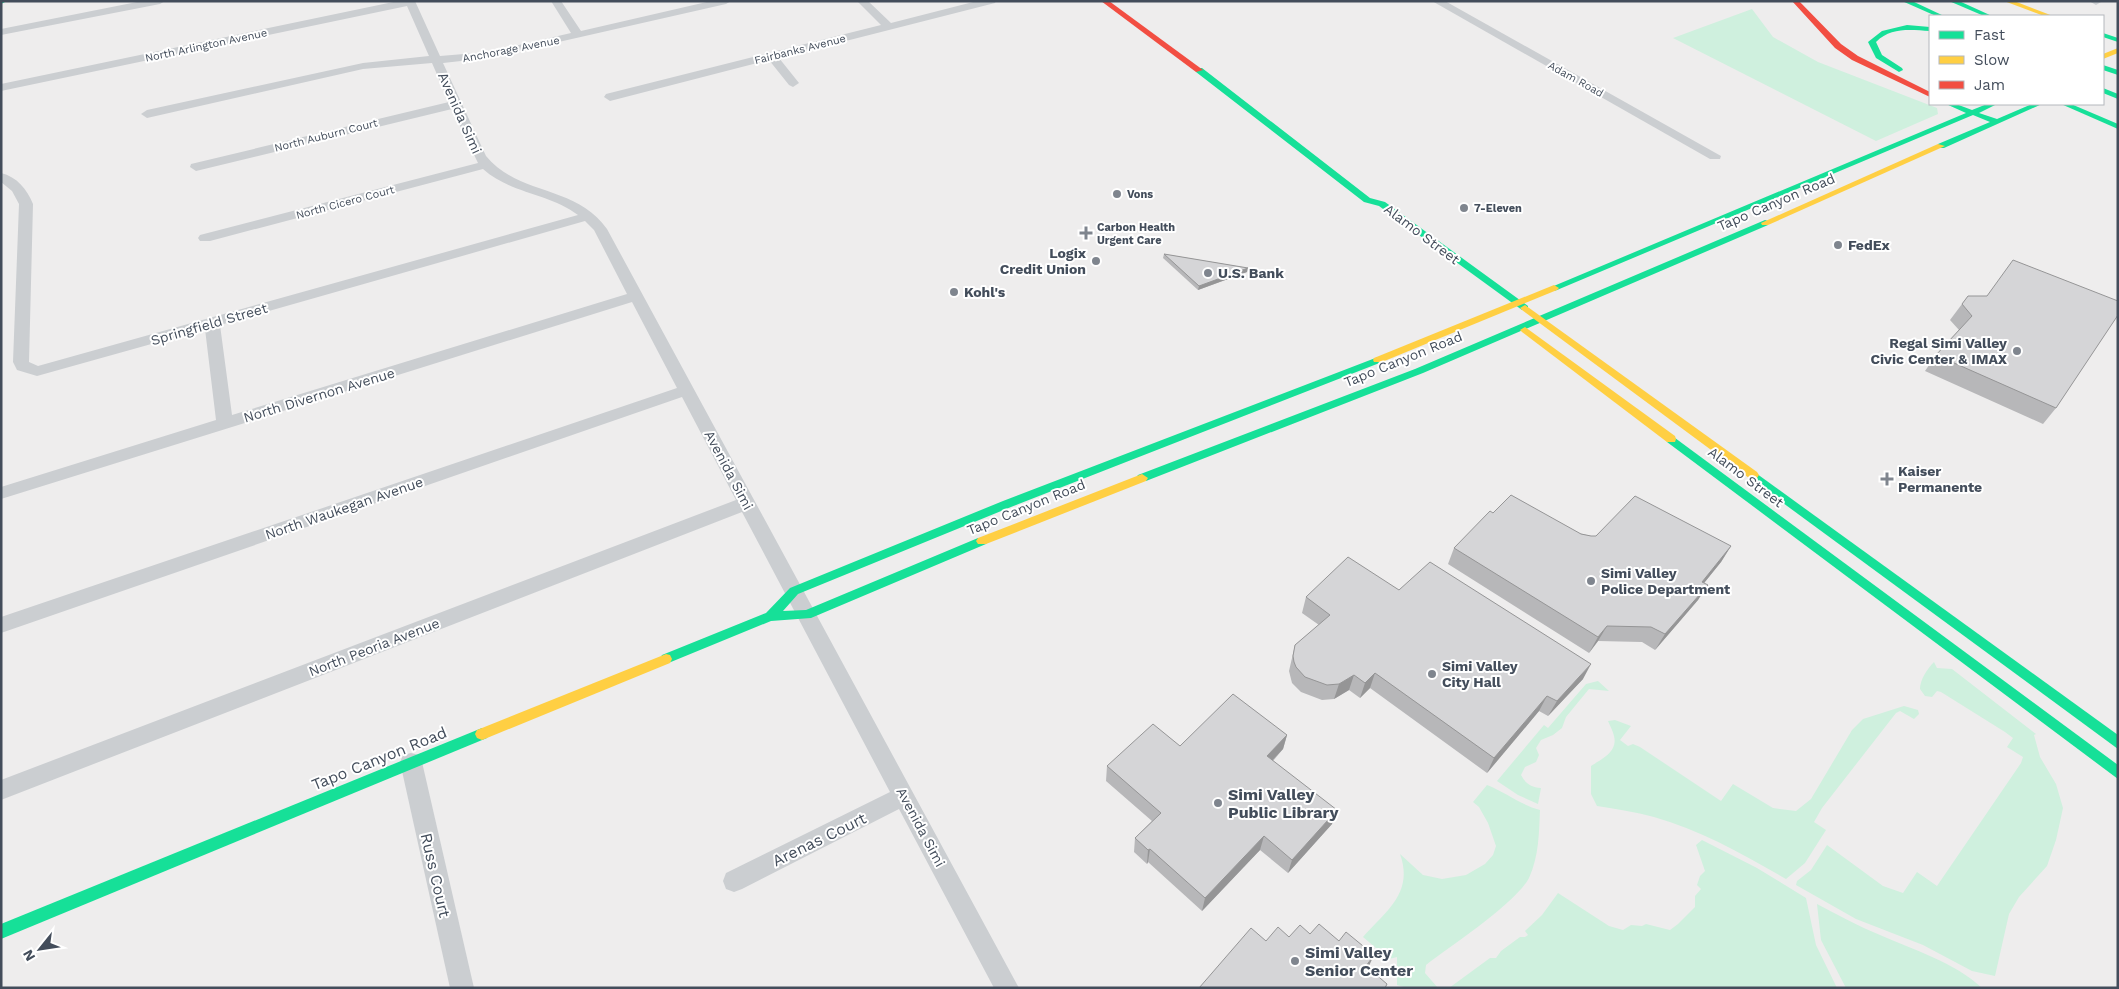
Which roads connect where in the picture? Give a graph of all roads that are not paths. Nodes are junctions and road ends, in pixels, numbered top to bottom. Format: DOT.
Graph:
graph roads {
  1 [pos="160,1"];
  2 [pos="556,1"];
  3 [pos="862,1"];
  4 [pos="991,1"];
  5 [pos="1104,1"];
  6 [pos="1437,1"];
  7 [pos="1795,1"];
  8 [pos="1905,1"];
  9 [pos="1952,1"];
  10 [pos="2007,1"];
  11 [pos="410,2"];
  12 [pos="717,2"];
  13 [pos="956,5"];
  14 [pos="1939,15"];
  15 [pos="1986,15"];
  16 [pos="2047,15"];
  17 [pos="889,27"];
  18 [pos="1929,29"];
  19 [pos="1,32"];
  20 [pos="2104,34"];
  21 [pos="578,35"];
  22 [pos="2118,40"];
  23 [pos="2118,50"];
  24 [pos="771,56"];
  25 [pos="2104,57"];
  26 [pos="436,60"];
  27 [pos="2104,65"];
  28 [pos="2104,66"];
  29 [pos="2118,69"];
  30 [pos="2118,73"];
  31 [pos="2104,75"];
  32 [pos="793,83"];
  33 [pos="1929,84"];
  34 [pos="1,88"];
  35 [pos="1929,95"];
  36 [pos="610,97"];
  37 [pos="456,104"];
  38 [pos="1960,105"];
  39 [pos="2036,105"];
  40 [pos="2067,105"];
  41 [pos="1980,107"];
  42 [pos="147,114"];
  43 [pos="1997,122"];
  44 [pos="2118,127"];
  45 [pos="1715,156"];
  46 [pos="485,165"];
  47 [pos="196,167"];
  48 [pos="1,177"];
  49 [pos="1367,200"];
  50 [pos="1369,213"];
  51 [pos="589,216"];
  52 [pos="206,238"];
  53 [pos="636,296"];
  54 [pos="1484,300"];
  55 [pos="1518,304"];
  56 [pos="1510,319"];
  57 [pos="1538,319"];
  58 [pos="212,323"];
  59 [pos="687,390"];
  60 [pos="225,424"];
  61 [pos="1,493"];
  62 [pos="747,503"];
  63 [pos="794,591"];
  64 [pos="807,615"];
  65 [pos="770,616"];
  66 [pos="1,625"];
  67 [pos="2118,743"];
  68 [pos="410,762"];
  69 [pos="2118,773"];
  70 [pos="1,790"];
  71 [pos="904,796"];
  72 [pos="734,881"];
  73 [pos="1,932"];
  74 [pos="462,988"];
  75 [pos="1007,988"];
  1 -- 19 [label="street"];
  2 -- 21 [label="street"];
  3 -- 17 [label="street"];
  4 -- 13 [label="street, Fairbanks Avenue"];
  5 -- 49 [label="main road, Alamo Street"];
  6 -- 45 [label="street, Adam Road"];
  7 -- 35 [label="main road"];
  8 -- 14 [label="main road"];
  9 -- 15 [label="main road"];
  10 -- 16 [label="main road"];
  11 -- 26 [label="street, Avenida Simi"];
  11 -- 34 [label="street, North Arlington Avenue"];
  12 -- 21 [label="street, Anchorage Avenue"];
  13 -- 17 [label="street, Fairbanks Avenue"];
  17 -- 24 [label="street, Fairbanks Avenue"];
  18 -- 33 [label="main road"];
  20 -- 22 [label="main road"];
  21 -- 26 [label="street, Anchorage Avenue"];
  23 -- 25 [label="main road"];
  24 -- 32 [label="street"];
  24 -- 36 [label="street, Fairbanks Avenue"];
  26 -- 37 [label="street, Avenida Simi"];
  26 -- 42 [label="street, Anchorage Avenue"];
  27 -- 29 [label="main road"];
  28 -- 30 [label="main road"];
  29 -- 31 [label="main road"];
  37 -- 46 [label="street, Avenida Simi"];
  37 -- 47 [label="street, North Auburn Court"];
  38 -- 41 [label="main road"];
  39 -- 43 [label="main road, Tapo Canyon Road"];
  40 -- 44 [label="main road"];
  41 -- 43 [label="main road"];
  41 -- 55 [label="main road, Tapo Canyon Road"];
  43 -- 57 [label="main road, Tapo Canyon Road"];
  46 -- 51 [label="street, Avenida Simi"];
  46 -- 52 [label="street, North Cicero Court"];
  48 -- 58 [label="street, Springfield Street"];
  49 -- 50 [label="main road, Alamo Street"];
  49 -- 55 [label="main road, Alamo Street"];
  51 -- 53 [label="street, Avenida Simi"];
  51 -- 58 [label="street, Springfield Street"];
  53 -- 59 [label="street, Avenida Simi"];
  53 -- 60 [label="street, North Divernon Avenue"];
  54 -- 56 [label="main road, Alamo Street"];
  55 -- 56 [label="main road, Tapo Canyon Road"];
  55 -- 57 [label="main road, Alamo Street"];
  56 -- 57 [label="main road, Tapo Canyon Road"];
  56 -- 63 [label="main road, Tapo Canyon Road"];
  56 -- 64 [label="main road, Tapo Canyon Road"];
  56 -- 69 [label="main road, Alamo Street"];
  57 -- 67 [label="main road, Alamo Street"];
  58 -- 60 [label="street"];
  59 -- 62 [label="street, Avenida Simi"];
  59 -- 66 [label="street, North Waukegan Avenue"];
  60 -- 61 [label="street, North Divernon Avenue"];
  62 -- 63 [label="street, Avenida Simi"];
  62 -- 70 [label="street, North Peoria Avenue"];
  63 -- 64 [label="street, Avenida Simi"];
  63 -- 65 [label="main road, Tapo Canyon Road"];
  64 -- 65 [label="main road, Tapo Canyon Road"];
  64 -- 71 [label="street, Avenida Simi"];
  65 -- 68 [label="main road, Tapo Canyon Road"];
  68 -- 73 [label="main road, Tapo Canyon Road"];
  68 -- 74 [label="street, Russ Court"];
  71 -- 72 [label="street, Arenas Court"];
  71 -- 75 [label="street, Avenida Simi"];
}
